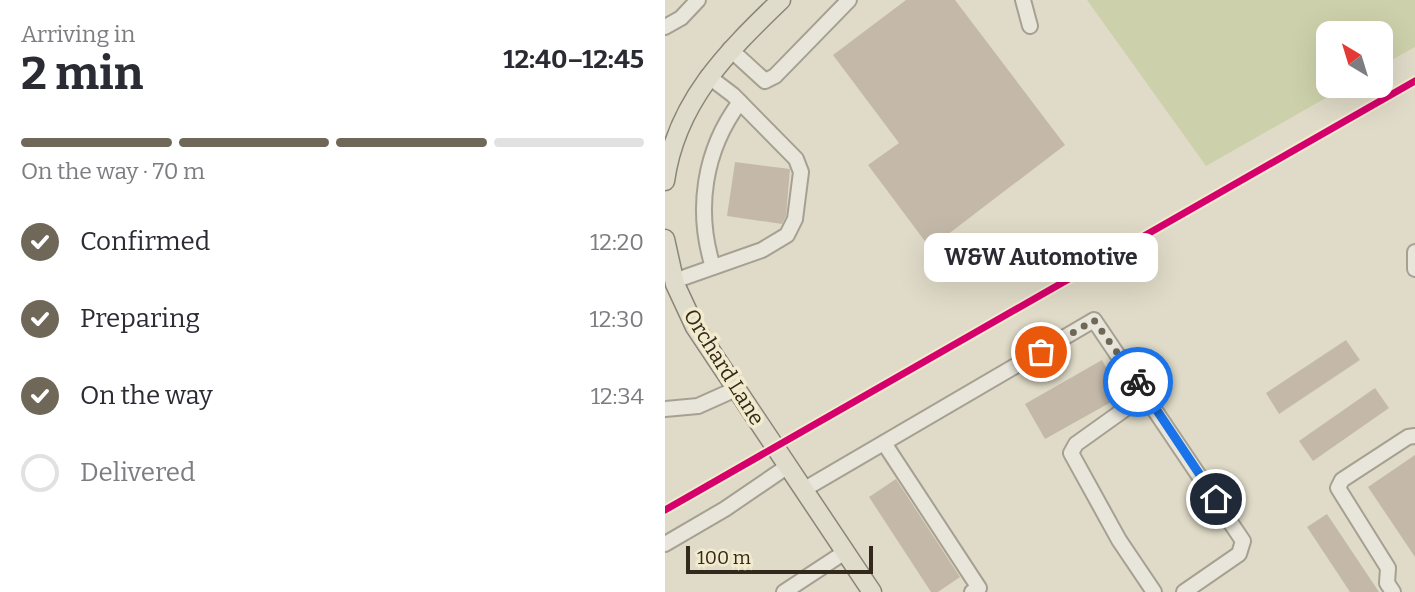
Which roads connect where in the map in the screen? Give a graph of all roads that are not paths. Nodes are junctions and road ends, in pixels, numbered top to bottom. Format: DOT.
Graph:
graph roads {
  1 [pos="698,0"];
  2 [pos="781,0"];
  3 [pos="849,0"];
  4 [pos="1023,0"];
  5 [pos="1030,26"];
  6 [pos="665,27"];
  7 [pos="730,49"];
  8 [pos="708,76"];
  9 [pos="740,102"];
  10 [pos="665,181"];
  11 [pos="665,239"];
  12 [pos="1415,252"];
  13 [pos="713,267"];
  14 [pos="1415,269"];
  15 [pos="670,275"];
  16 [pos="736,389"];
  17 [pos="1146,394"];
  18 [pos="665,409"];
  19 [pos="1415,436"];
  20 [pos="884,443"];
  21 [pos="788,466"];
  22 [pos="803,490"];
  23 [pos="665,544"];
  24 [pos="845,552"];
  25 [pos="784,592"];
  26 [pos="872,592"];
  27 [pos="972,592"];
  28 [pos="1154,592"];
  29 [pos="1184,592"];
  30 [pos="1393,592"];
  1 -- 6 [label="lane"];
  2 -- 7 [label="main road"];
  3 -- 7 [label="lane"];
  4 -- 5 [label="lane"];
  7 -- 8 [label="main road"];
  8 -- 9 [label="lane"];
  8 -- 10 [label="main road"];
  9 -- 13 [label="lane"];
  9 -- 13 [label="lane"];
  11 -- 15 [label="main road, Orchard Lane"];
  12 -- 14 [label="lane"];
  13 -- 15 [label="lane"];
  15 -- 16 [label="main road, Orchard Lane"];
  16 -- 18 [label="lane"];
  16 -- 21 [label="main road, Orchard Lane"];
  17 -- 20 [label="lane"];
  17 -- 28 [label="lane"];
  17 -- 29 [label="lane"];
  19 -- 30 [label="lane"];
  20 -- 22 [label="lane"];
  20 -- 27 [label="lane"];
  21 -- 22 [label="main road, Orchard Lane"];
  21 -- 23 [label="lane"];
  22 -- 24 [label="main road, Orchard Lane"];
  24 -- 25 [label="lane"];
  24 -- 26 [label="main road, Orchard Lane"];
}
